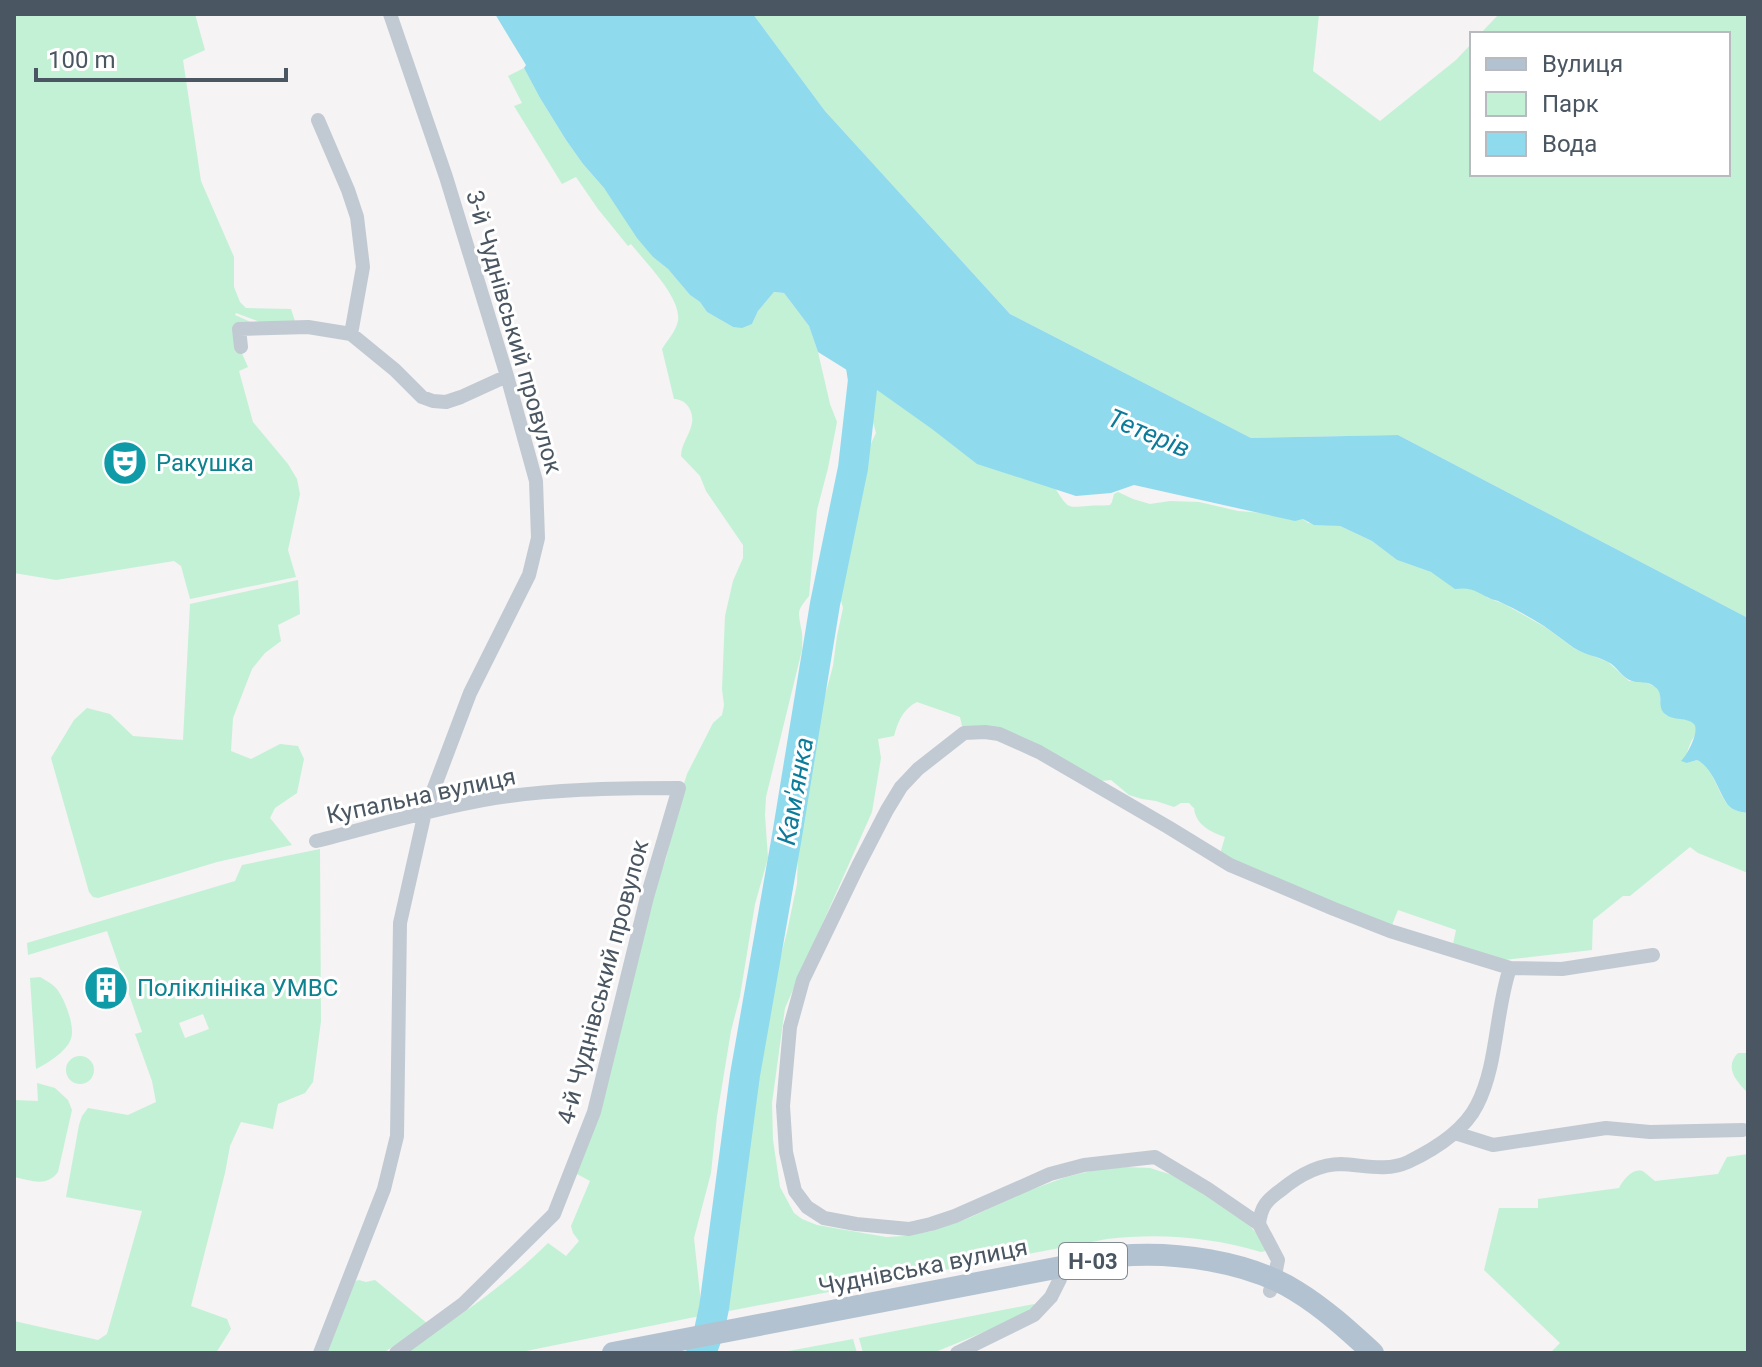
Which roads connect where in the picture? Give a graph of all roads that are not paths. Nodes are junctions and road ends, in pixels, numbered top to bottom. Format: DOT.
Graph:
graph roads {
  1 [pos="390,14"];
  2 [pos="318,120"];
  3 [pos="351,334"];
  4 [pos="241,347"];
  5 [pos="507,376"];
  6 [pos="679,788"];
  7 [pos="425,812"];
  8 [pos="316,841"];
  9 [pos="1653,955"];
  10 [pos="1510,968"];
  11 [pos="1743,1130"];
  12 [pos="1455,1133"];
  13 [pos="1259,1224"];
  14 [pos="1060,1279"];
  15 [pos="1272,1286"];
  16 [pos="791,1325"];
  17 [pos="320,1353"];
  18 [pos="396,1353"];
  19 [pos="613,1353"];
  20 [pos="687,1353"];
  21 [pos="957,1353"];
  22 [pos="1356,1353"];
  23 [pos="1373,1353"];
  1 -- 5 [label="street, 3-й Чуднівський провулок"];
  2 -- 3 [label="street"];
  3 -- 4 [label="street"];
  3 -- 5 [label="street"];
  5 -- 7 [label="street, 3-й Чуднівський провулок"];
  6 -- 7 [label="street, Купальна вулиця"];
  6 -- 18 [label="street, 4-й Чуднівський провулок"];
  7 -- 8 [label="street, Купальна вулиця"];
  7 -- 17 [label="street, 3-й Чуднівський провулок"];
  9 -- 10 [label="street"];
  10 -- 12 [label="street"];
  10 -- 13 [label="street"];
  11 -- 12 [label="street"];
  12 -- 13 [label="street"];
  13 -- 15 [label="street"];
  14 -- 15 [label="main road, Чуднівська вулиця / Н-03"];
  14 -- 16 [label="main road, Чуднівська вулиця / Н-03"];
  14 -- 21 [label="street"];
  15 -- 16 [label="main road, Чуднівська вулиця / Н-03"];
  15 -- 22 [label="main road, Чуднівська вулиця / Н-03"];
  15 -- 23 [label="main road, Чуднівська вулиця / Н-03"];
  16 -- 19 [label="main road, Н-03"];
  16 -- 20 [label="main road, Н-03"];
}
